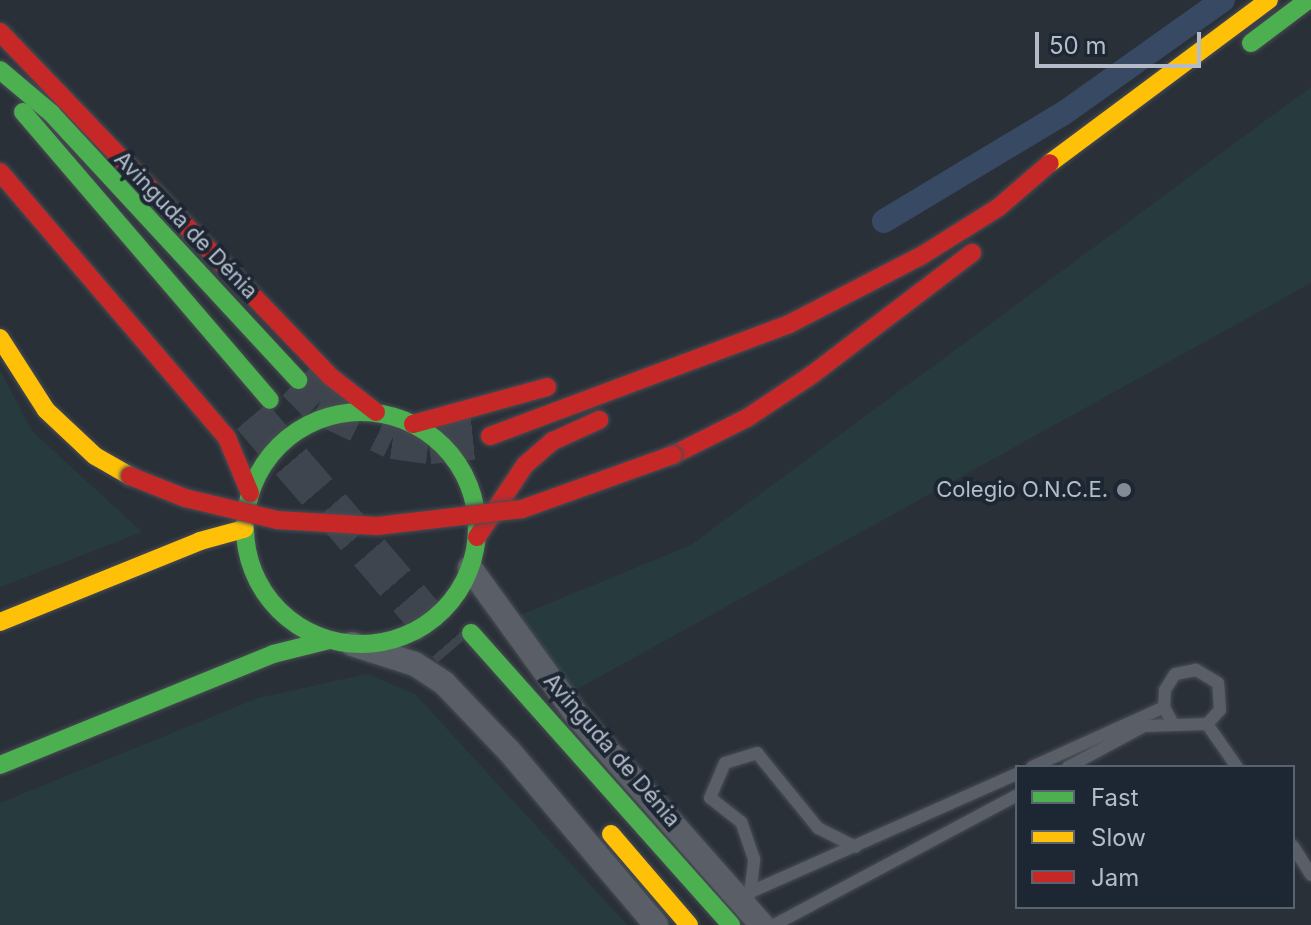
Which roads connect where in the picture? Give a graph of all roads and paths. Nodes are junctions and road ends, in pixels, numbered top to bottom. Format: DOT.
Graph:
graph roads {
  1 [pos="1269,0"];
  2 [pos="1308,0"];
  3 [pos="0,32"];
  4 [pos="1232,57"];
  5 [pos="0,70"];
  6 [pos="0,85"];
  7 [pos="1039,171"];
  8 [pos="0,172"];
  9 [pos="1042,198"];
  10 [pos="1004,229"];
  11 [pos="903,242"];
  12 [pos="875,302"];
  13 [pos="835,323"];
  14 [pos="0,338"];
  15 [pos="795,343"];
  16 [pos="298,380"];
  17 [pos="561,381"];
  18 [pos="270,400"];
  19 [pos="376,412"];
  20 [pos="613,415"];
  21 [pos="413,424"];
  22 [pos="490,436"];
  23 [pos="250,493"];
  24 [pos="244,529"];
  25 [pos="477,537"];
  26 [pos="470,568"];
  27 [pos="0,622"];
  28 [pos="471,633"];
  29 [pos="340,642"];
  30 [pos="1164,707"];
  31 [pos="1172,722"];
  32 [pos="1207,724"];
  33 [pos="0,765"];
  34 [pos="1036,765"];
  35 [pos="1072,765"];
  36 [pos="1236,765"];
  37 [pos="1015,775"];
  38 [pos="1015,796"];
  39 [pos="594,815"];
  40 [pos="856,847"];
  41 [pos="1295,849"];
  42 [pos="1311,875"];
  43 [pos="743,894"];
  44 [pos="656,925"];
  45 [pos="689,925"];
  46 [pos="731,925"];
  47 [pos="762,925"];
  48 [pos="774,925"];
  1 -- 7 [label="main road"];
  2 -- 4 [label="main road"];
  3 -- 19 [label="main road, Avinguda de Dénia"];
  5 -- 16 [label="main road"];
  6 -- 18 [label="main road, Avinguda de Dénia"];
  7 -- 11 [label="main road"];
  7 -- 22 [label="main road"];
  8 -- 23 [label="main road"];
  9 -- 12 [label="main road"];
  10 -- 14 [label="main road, bridge"];
  13 -- 15 [label="main road"];
  17 -- 21 [label="main road"];
  19 -- 21 [label="main road"];
  19 -- 23 [label="main road"];
  20 -- 25 [label="main road"];
  21 -- 25 [label="main road"];
  23 -- 24 [label="main road"];
  24 -- 27 [label="main road"];
  24 -- 29 [label="main road"];
  25 -- 26 [label="main road"];
  26 -- 29 [label="main road"];
  26 -- 43 [label="street, Avinguda de Dénia"];
  28 -- 46 [label="main road, Avinguda de Dénia"];
  29 -- 33 [label="main road"];
  29 -- 44 [label="street"];
  30 -- 31 [label="lane"];
  30 -- 32 [label="lane"];
  30 -- 34 [label="lane"];
  31 -- 32 [label="lane"];
  31 -- 35 [label="lane"];
  32 -- 36 [label="lane"];
  37 -- 40 [label="lane"];
  38 -- 48 [label="lane"];
  39 -- 45 [label="main road"];
  40 -- 43 [label="lane"];
  40 -- 43 [label="lane"];
  41 -- 42 [label="lane"];
  43 -- 47 [label="street, Avinguda de Dénia"];
}
